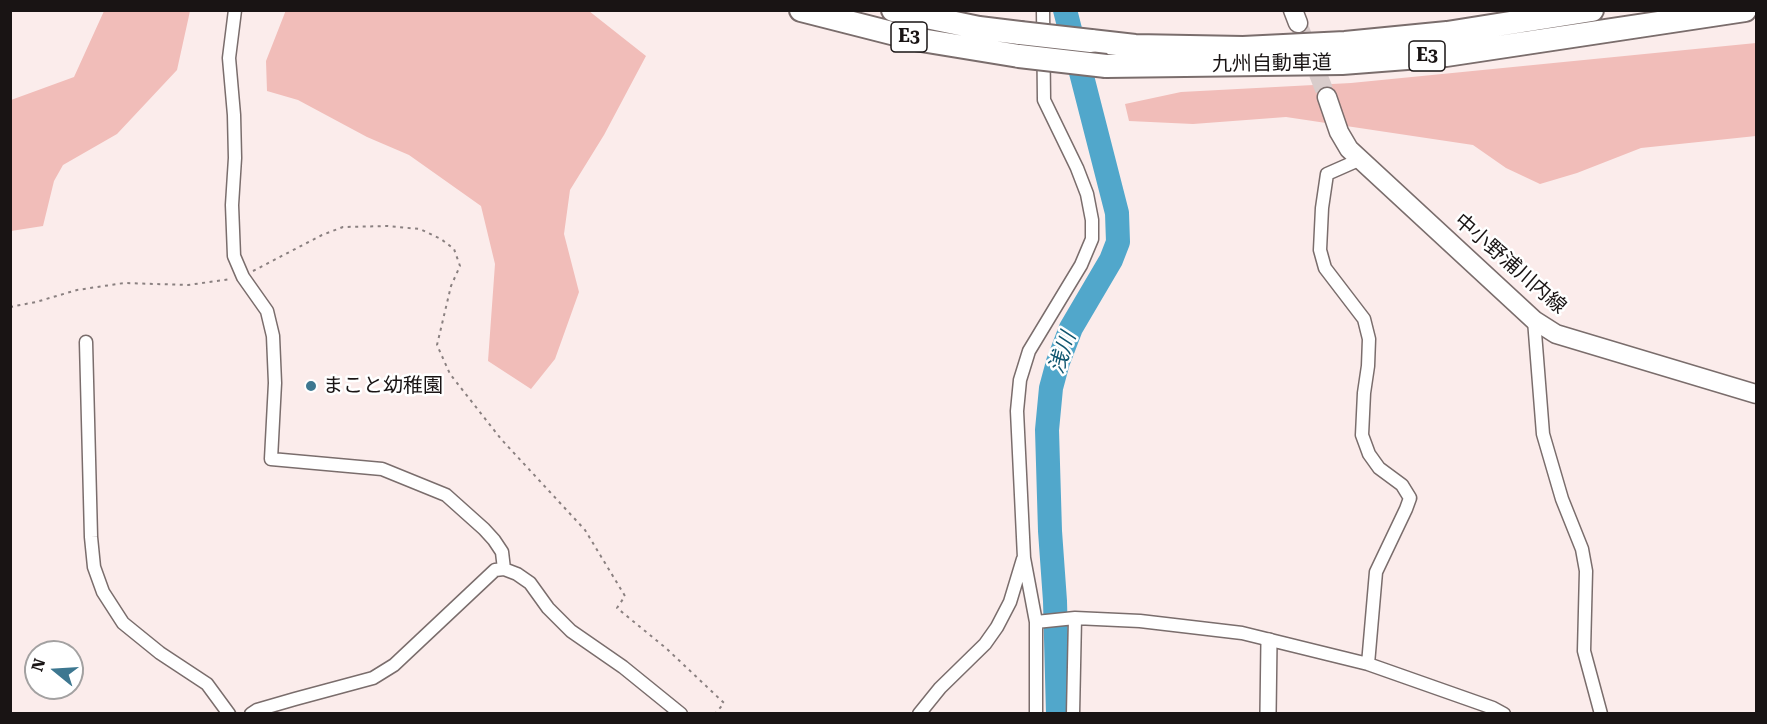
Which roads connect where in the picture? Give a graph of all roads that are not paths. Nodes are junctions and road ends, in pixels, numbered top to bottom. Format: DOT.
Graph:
graph roads {
  1 [pos="235,10"];
  2 [pos="801,10"];
  3 [pos="893,10"];
  4 [pos="1043,10"];
  5 [pos="1592,10"];
  6 [pos="1744,10"];
  7 [pos="1327,97"];
  8 [pos="1361,159"];
  9 [pos="1534,320"];
  10 [pos="86,342"];
  11 [pos="1756,394"];
  12 [pos="1024,558"];
  13 [pos="504,569"];
  14 [pos="1072,618"];
  15 [pos="1040,621"];
  16 [pos="1269,641"];
  17 [pos="1368,664"];
  18 [pos="1496,712"];
  19 [pos="229,714"];
  20 [pos="251,714"];
  21 [pos="681,714"];
  22 [pos="919,714"];
  23 [pos="1036,714"];
  24 [pos="1073,714"];
  25 [pos="1268,714"];
  26 [pos="1601,714"];
  1 -- 13 [label="street"];
  2 -- 6 [label="highway, 九州自動車道 / E3, bridge"];
  3 -- 5 [label="highway, 九州自動車道 / E3, bridge"];
  4 -- 12 [label="street"];
  7 -- 8 [label="main road, 中小野浦川内線"];
  8 -- 9 [label="main road, 中小野浦川内線"];
  8 -- 17 [label="street"];
  9 -- 11 [label="main road, 中小野浦川内線"];
  9 -- 26 [label="street"];
  10 -- 19 [label="street"];
  12 -- 15 [label="street"];
  12 -- 22 [label="street"];
  13 -- 20 [label="street"];
  13 -- 21 [label="street"];
  14 -- 15 [label="street"];
  14 -- 16 [label="street"];
  14 -- 24 [label="street"];
  15 -- 23 [label="street"];
  16 -- 17 [label="street"];
  16 -- 25 [label="street"];
  17 -- 18 [label="street"];
}
